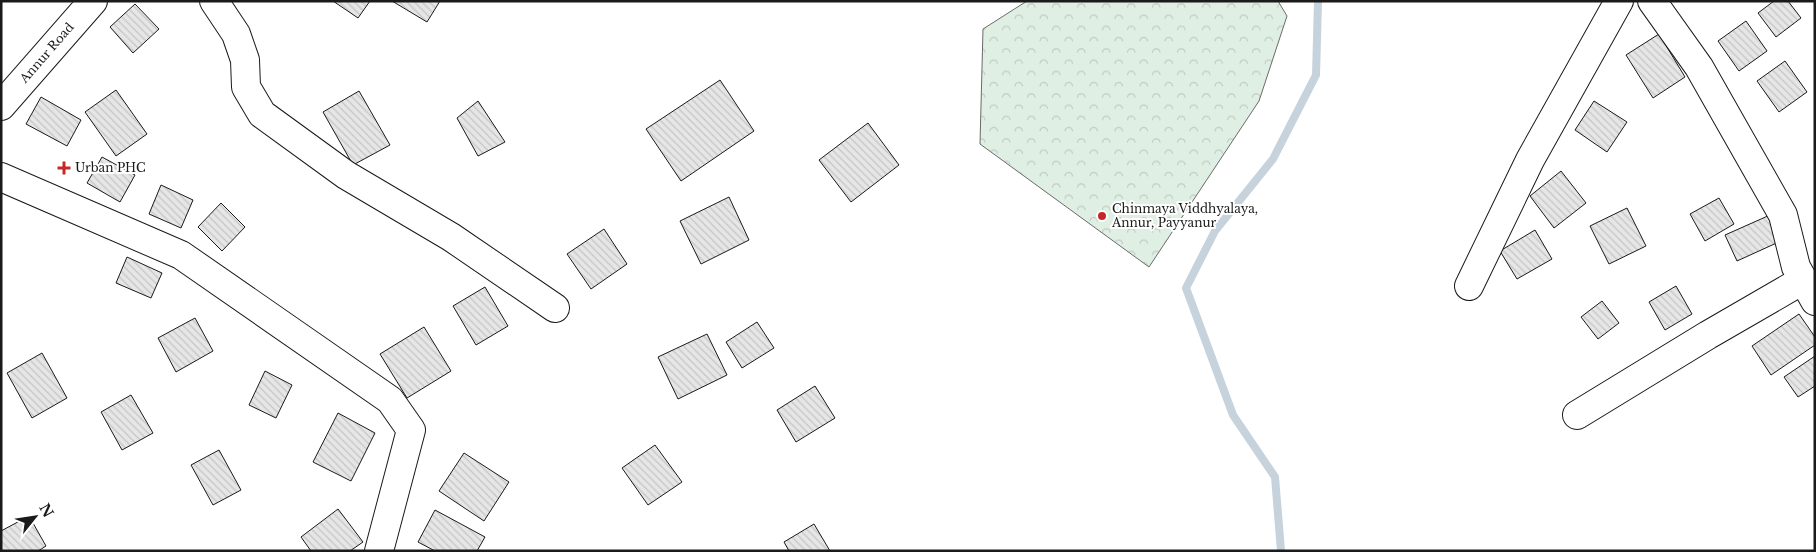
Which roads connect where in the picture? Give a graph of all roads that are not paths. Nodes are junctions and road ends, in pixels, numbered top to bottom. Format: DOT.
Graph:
graph roads {
  1 [pos="92,1"];
  2 [pos="214,1"];
  3 [pos="1619,1"];
  4 [pos="1652,1"];
  5 [pos="1,106"];
  6 [pos="1,177"];
  7 [pos="1468,286"];
  8 [pos="1809,291"];
  9 [pos="555,308"];
  10 [pos="1577,415"];
  11 [pos="379,551"];
  1 -- 5 [label="street, Annur Road"];
  2 -- 9 [label="street"];
  3 -- 7 [label="street"];
  4 -- 8 [label="street"];
  6 -- 11 [label="street"];
  8 -- 10 [label="street"];
}
